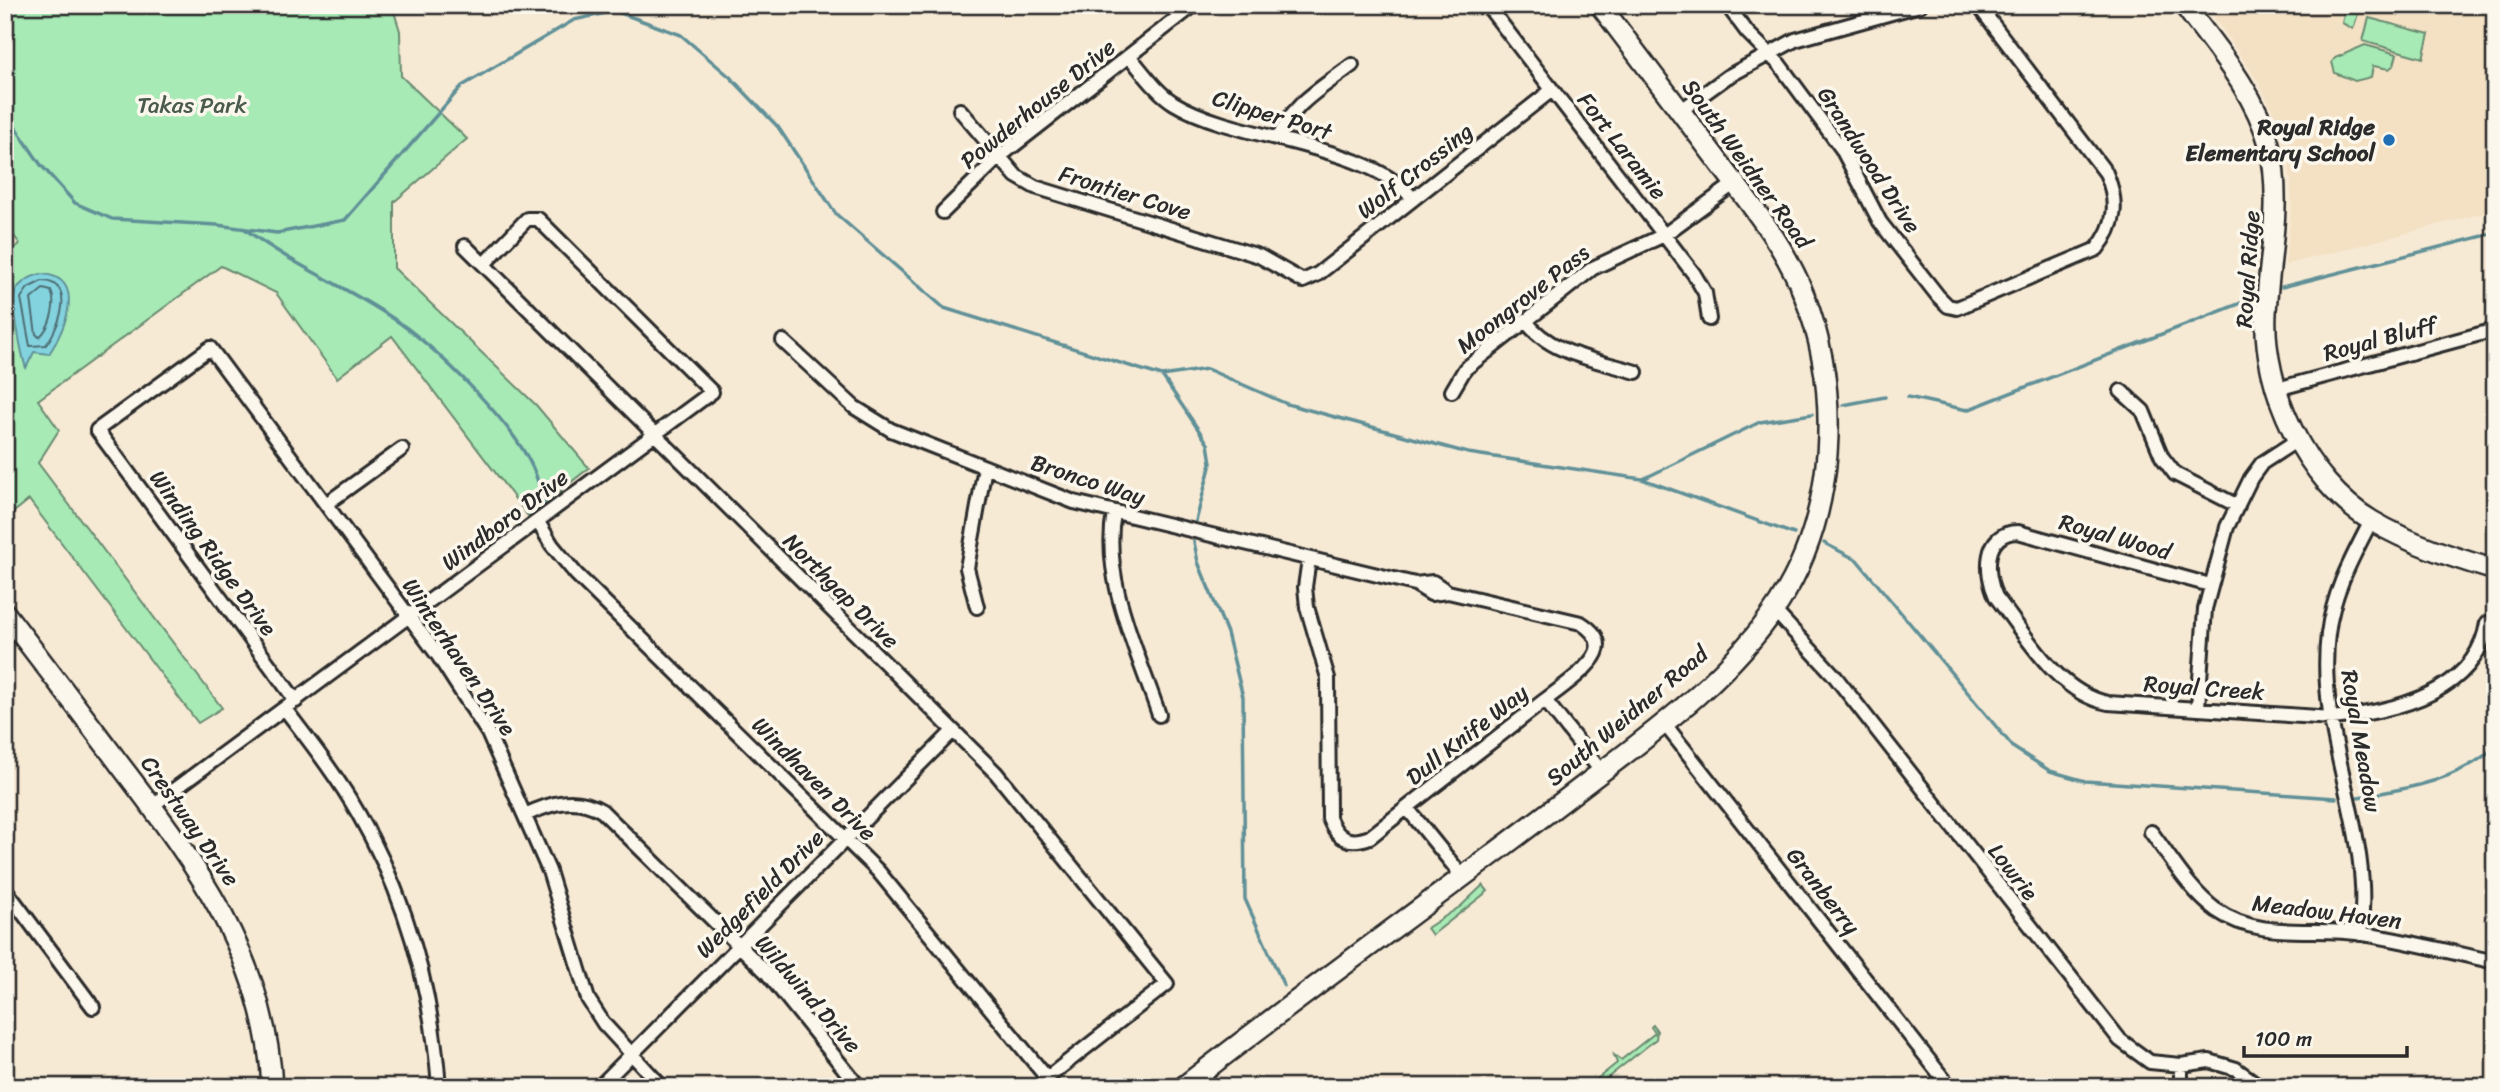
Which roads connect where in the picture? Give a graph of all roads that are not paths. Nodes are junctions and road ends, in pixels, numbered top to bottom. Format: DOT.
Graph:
graph roads {
  1 [pos="1194,5"];
  2 [pos="1487,5"];
  3 [pos="1600,5"];
  4 [pos="1727,5"];
  5 [pos="1920,5"];
  6 [pos="1978,5"];
  7 [pos="2184,5"];
  8 [pos="1768,52"];
  9 [pos="1129,56"];
  10 [pos="1352,65"];
  11 [pos="1552,90"];
  12 [pos="960,110"];
  13 [pos="1680,111"];
  14 [pos="1279,139"];
  15 [pos="999,157"];
  16 [pos="1735,183"];
  17 [pos="1412,199"];
  18 [pos="943,212"];
  19 [pos="1664,235"];
  20 [pos="465,246"];
  21 [pos="484,264"];
  22 [pos="1303,281"];
  23 [pos="1709,319"];
  24 [pos="1525,320"];
  25 [pos="2495,330"];
  26 [pos="783,341"];
  27 [pos="210,348"];
  28 [pos="1636,372"];
  29 [pos="2277,389"];
  30 [pos="1452,391"];
  31 [pos="2121,391"];
  32 [pos="656,433"];
  33 [pos="2299,439"];
  34 [pos="401,449"];
  35 [pos="985,467"];
  36 [pos="326,504"];
  37 [pos="2238,506"];
  38 [pos="1114,513"];
  39 [pos="2371,521"];
  40 [pos="538,522"];
  41 [pos="2008,532"];
  42 [pos="1309,559"];
  43 [pos="2495,570"];
  44 [pos="2210,585"];
  45 [pos="977,607"];
  46 [pos="1774,610"];
  47 [pos="5,613"];
  48 [pos="410,617"];
  49 [pos="2487,623"];
  50 [pos="1598,640"];
  51 [pos="1545,699"];
  52 [pos="296,701"];
  53 [pos="2198,707"];
  54 [pos="285,709"];
  55 [pos="1159,715"];
  56 [pos="2332,718"];
  57 [pos="1663,722"];
  58 [pos="953,731"];
  59 [pos="1601,771"];
  60 [pos="152,806"];
  61 [pos="1407,808"];
  62 [pos="525,815"];
  63 [pos="2151,832"];
  64 [pos="845,838"];
  65 [pos="1463,877"];
  66 [pos="5,889"];
  67 [pos="2360,934"];
  68 [pos="739,945"];
  69 [pos="2495,961"];
  70 [pos="93,1006"];
  71 [pos="631,1055"];
  72 [pos="2181,1065"];
  73 [pos="1047,1079"];
  74 [pos="272,1087"];
  75 [pos="439,1087"];
  76 [pos="599,1087"];
  77 [pos="662,1087"];
  78 [pos="859,1087"];
  79 [pos="1183,1087"];
  80 [pos="1950,1087"];
  81 [pos="2181,1087"];
  82 [pos="2261,1087"];
  1 -- 9 [label="street, Powderhouse Drive"];
  2 -- 11 [label="street, Fort Laramie"];
  3 -- 13 [label="main road, South Weidner Road"];
  4 -- 8 [label="street, Grandwood Drive"];
  5 -- 8 [label="street"];
  6 -- 8 [label="street, Grandwood Drive"];
  7 -- 29 [label="main road, Royal Ridge"];
  8 -- 13 [label="street"];
  9 -- 14 [label="street, Clipper Port"];
  9 -- 15 [label="street, Powderhouse Drive"];
  10 -- 14 [label="street"];
  11 -- 17 [label="street, Wolf Crossing"];
  11 -- 19 [label="street, Fort Laramie"];
  12 -- 15 [label="street, Frontier Cove"];
  13 -- 16 [label="main road, South Weidner Road"];
  14 -- 17 [label="street, Clipper Port"];
  15 -- 18 [label="street, Powderhouse Drive"];
  15 -- 22 [label="street, Frontier Cove"];
  16 -- 19 [label="street, Moongrove Pass"];
  16 -- 46 [label="main road, South Weidner Road"];
  17 -- 22 [label="street, Wolf Crossing"];
  19 -- 23 [label="street, Fort Laramie"];
  19 -- 24 [label="street, Moongrove Pass"];
  20 -- 21 [label="street, Northgap Drive"];
  21 -- 32 [label="street, Northgap Drive"];
  21 -- 32 [label="street, Windboro Drive"];
  24 -- 28 [label="street"];
  24 -- 30 [label="street, Moongrove Pass"];
  25 -- 29 [label="street, Royal Bluff"];
  26 -- 35 [label="street, Bronco Way"];
  27 -- 36 [label="street, Winterhaven Drive"];
  27 -- 52 [label="street, Winding Ridge Drive"];
  29 -- 33 [label="main road, Royal Ridge"];
  31 -- 37 [label="street"];
  32 -- 40 [label="street, Windboro Drive"];
  32 -- 58 [label="street, Northgap Drive"];
  33 -- 37 [label="street"];
  33 -- 39 [label="main road, Royal Ridge"];
  34 -- 36 [label="street"];
  35 -- 38 [label="street, Bronco Way"];
  35 -- 45 [label="street"];
  36 -- 48 [label="street, Winterhaven Drive"];
  37 -- 44 [label="street"];
  38 -- 42 [label="street, Bronco Way"];
  38 -- 55 [label="street"];
  39 -- 43 [label="main road, Royal Ridge"];
  39 -- 56 [label="street, Royal Meadow"];
  40 -- 48 [label="street, Windboro Drive"];
  40 -- 64 [label="street, Windhaven Drive"];
  41 -- 44 [label="street, Royal Wood"];
  41 -- 53 [label="street, Royal Creek"];
  42 -- 50 [label="street, Bronco Way"];
  42 -- 61 [label="street, Dull Knife Way"];
  44 -- 53 [label="street"];
  46 -- 57 [label="main road, South Weidner Road"];
  46 -- 72 [label="street, Lowrie"];
  47 -- 60 [label="main road, Crestway Drive"];
  48 -- 52 [label="street, Windboro Drive"];
  48 -- 62 [label="street, Winterhaven Drive"];
  49 -- 56 [label="street, Royal Creek"];
  50 -- 51 [label="street, Dull Knife Way"];
  51 -- 59 [label="street"];
  51 -- 61 [label="street, Dull Knife Way"];
  52 -- 54 [label="street, Windboro Drive"];
  53 -- 56 [label="street, Royal Creek"];
  54 -- 60 [label="street, Windboro Drive"];
  54 -- 75 [label="street"];
  56 -- 67 [label="street, Royal Meadow"];
  57 -- 59 [label="main road, South Weidner Road"];
  57 -- 80 [label="street, Granberry"];
  58 -- 64 [label="street, Wedgefield Drive"];
  58 -- 73 [label="street, Northgap Drive"];
  59 -- 65 [label="main road, South Weidner Road"];
  60 -- 74 [label="main road, Crestway Drive"];
  61 -- 65 [label="street"];
  62 -- 68 [label="street, Wildwind Drive"];
  62 -- 71 [label="street, Winterhaven Drive"];
  63 -- 67 [label="street, Meadow Haven"];
  64 -- 68 [label="street, Wedgefield Drive"];
  64 -- 73 [label="street, Windhaven Drive"];
  65 -- 79 [label="main road, South Weidner Road"];
  66 -- 70 [label="street"];
  67 -- 69 [label="street, Meadow Haven"];
  68 -- 71 [label="street, Wedgefield Drive"];
  68 -- 78 [label="street, Wildwind Drive"];
  71 -- 76 [label="street, Wedgefield Drive"];
  71 -- 77 [label="street, Winterhaven Drive"];
  72 -- 81 [label="street"];
  72 -- 82 [label="street, Lowrie"];
}
